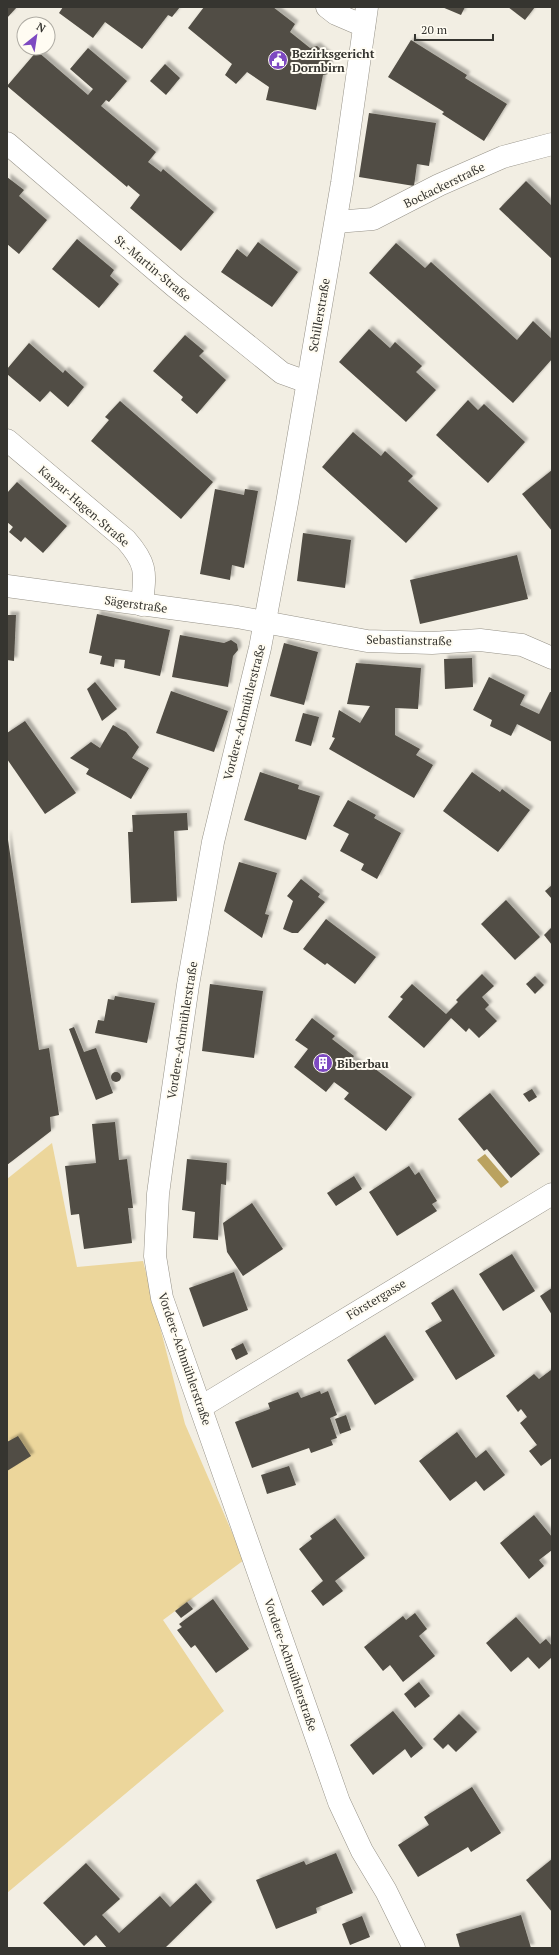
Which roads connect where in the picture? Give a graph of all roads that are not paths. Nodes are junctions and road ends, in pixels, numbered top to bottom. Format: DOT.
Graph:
graph roads {
  1 [pos="327,7"];
  2 [pos="365,17"];
  3 [pos="7,143"];
  4 [pos="552,144"];
  5 [pos="336,222"];
  6 [pos="306,382"];
  7 [pos="7,440"];
  8 [pos="7,586"];
  9 [pos="142,605"];
  10 [pos="265,622"];
  11 [pos="552,658"];
  12 [pos="552,1194"];
  13 [pos="201,1407"];
  14 [pos="414,1948"];
  1 -- 2 [label="street"];
  2 -- 5 [label="street, Schillerstraße"];
  3 -- 6 [label="street, St.-Martin-Straße"];
  4 -- 5 [label="street, Bockackerstraße"];
  5 -- 6 [label="street, Schillerstraße"];
  6 -- 10 [label="street, Schillerstraße"];
  7 -- 9 [label="street, Kaspar-Hagen-Straße"];
  8 -- 9 [label="street, Sägerstraße"];
  9 -- 10 [label="street, Sägerstraße"];
  10 -- 11 [label="street, Sebastianstraße"];
  10 -- 13 [label="street, Vordere-Achmühlerstraße"];
  12 -- 13 [label="street, Förstergasse"];
  13 -- 14 [label="street, Vordere-Achmühlerstraße"];
}
